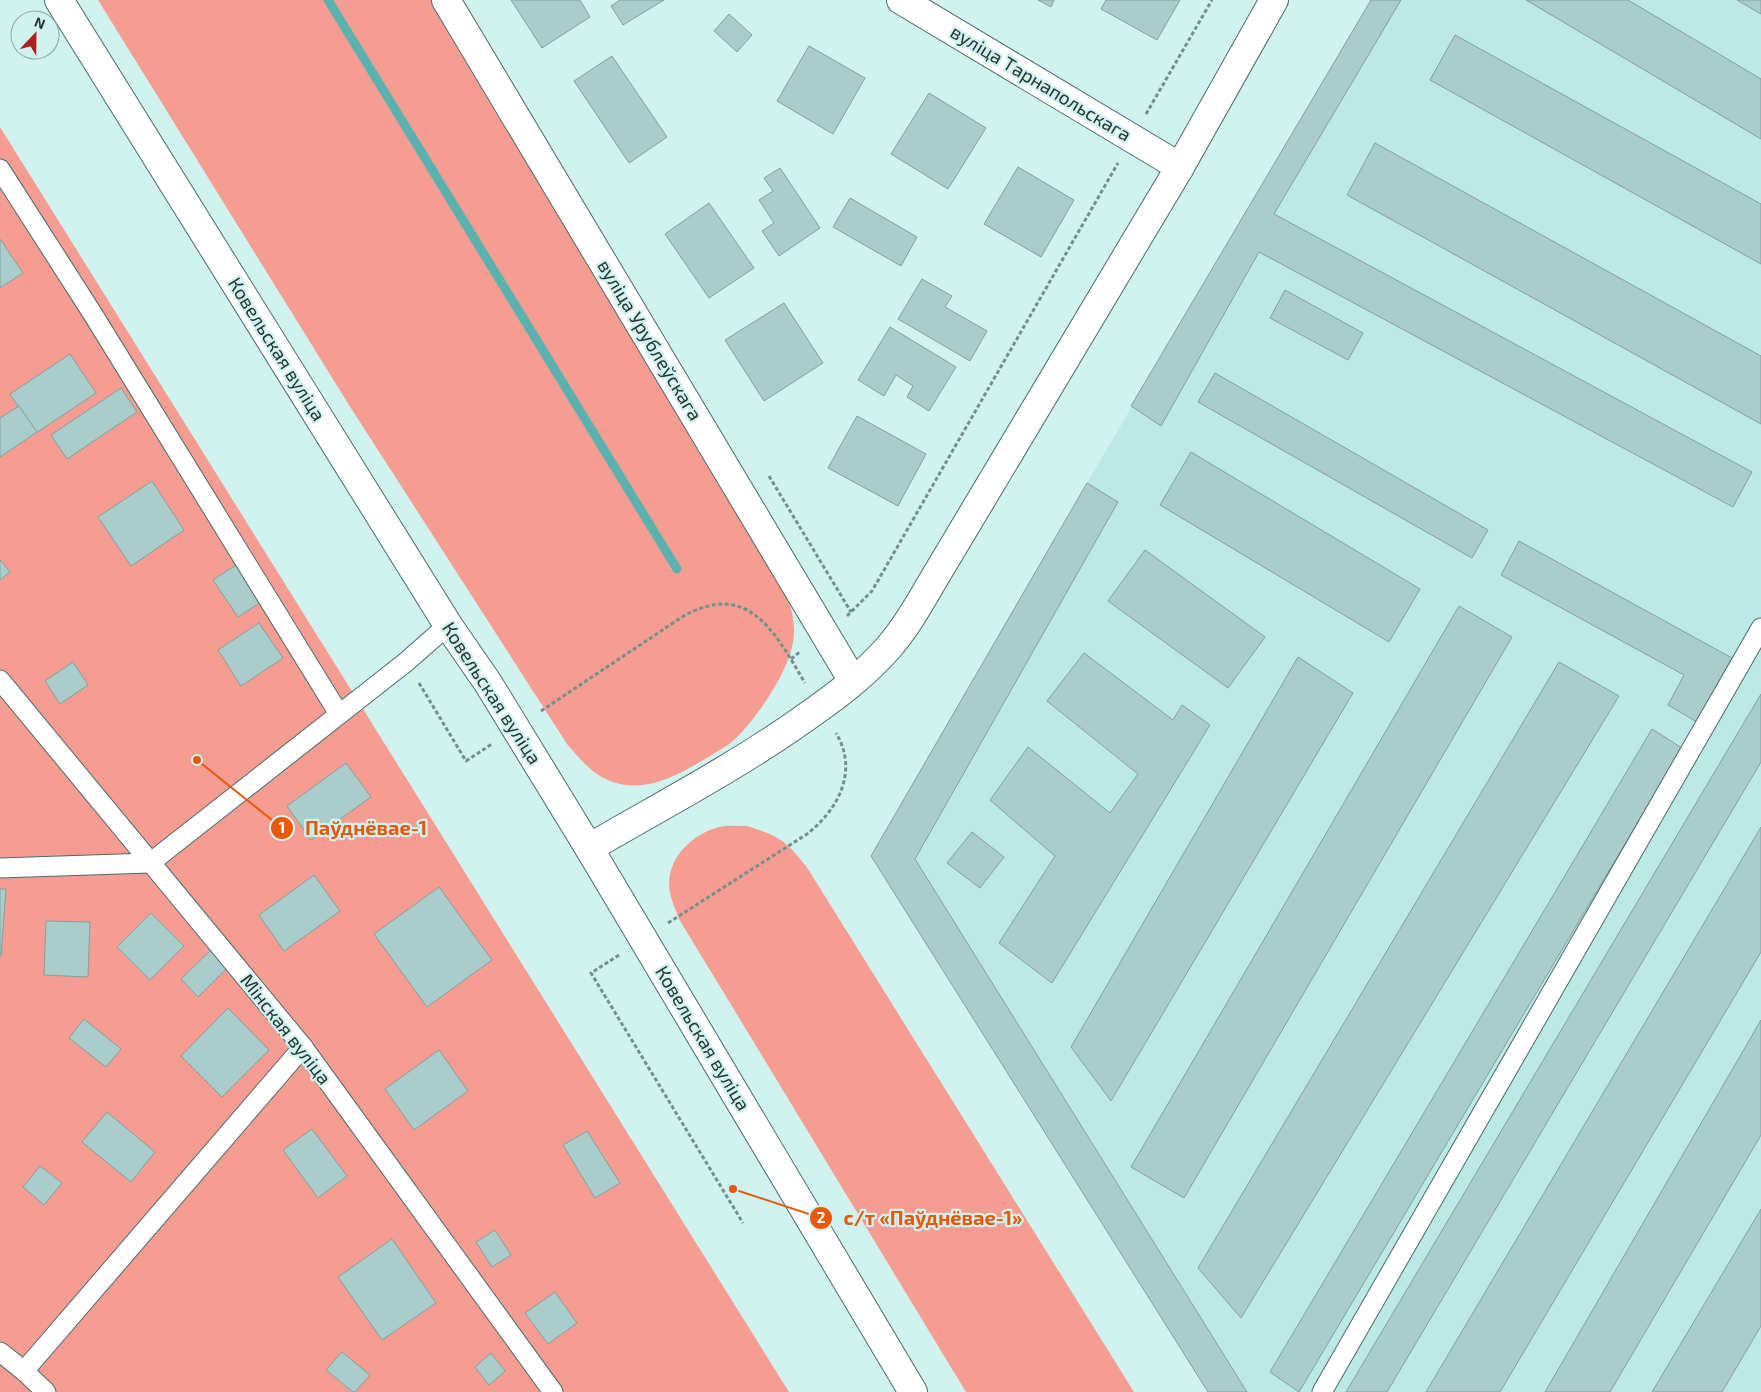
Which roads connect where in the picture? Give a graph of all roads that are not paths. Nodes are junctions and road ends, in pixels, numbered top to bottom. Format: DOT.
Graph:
graph roads {
  1 [pos="59,0"];
  2 [pos="446,0"];
  3 [pos="901,0"];
  4 [pos="1274,0"];
  5 [pos="1180,167"];
  6 [pos="0,169"];
  7 [pos="448,625"];
  8 [pos="1761,628"];
  9 [pos="0,680"];
  10 [pos="853,681"];
  11 [pos="339,714"];
  12 [pos="590,848"];
  13 [pos="150,863"];
  14 [pos="0,868"];
  15 [pos="303,1047"];
  16 [pos="0,1352"];
  17 [pos="24,1371"];
  18 [pos="46,1392"];
  19 [pos="553,1392"];
  20 [pos="913,1392"];
  21 [pos="1322,1392"];
  1 -- 7 [label="main road, Ковельская вуліца"];
  2 -- 10 [label="main road, вуліца Урублеўскага"];
  3 -- 5 [label="main road, вуліца Тарнапольскага"];
  4 -- 5 [label="main road"];
  5 -- 10 [label="main road"];
  6 -- 11 [label="lane"];
  7 -- 11 [label="lane"];
  7 -- 12 [label="main road, Ковельская вуліца"];
  8 -- 21 [label="lane"];
  9 -- 13 [label="lane, Мінская вуліца"];
  10 -- 12 [label="main road"];
  11 -- 13 [label="lane"];
  12 -- 20 [label="main road, Ковельская вуліца"];
  13 -- 14 [label="lane"];
  13 -- 15 [label="lane, Мінская вуліца"];
  15 -- 17 [label="lane"];
  15 -- 19 [label="lane, Мінская вуліца"];
  16 -- 17 [label="lane"];
  17 -- 18 [label="lane"];
}
